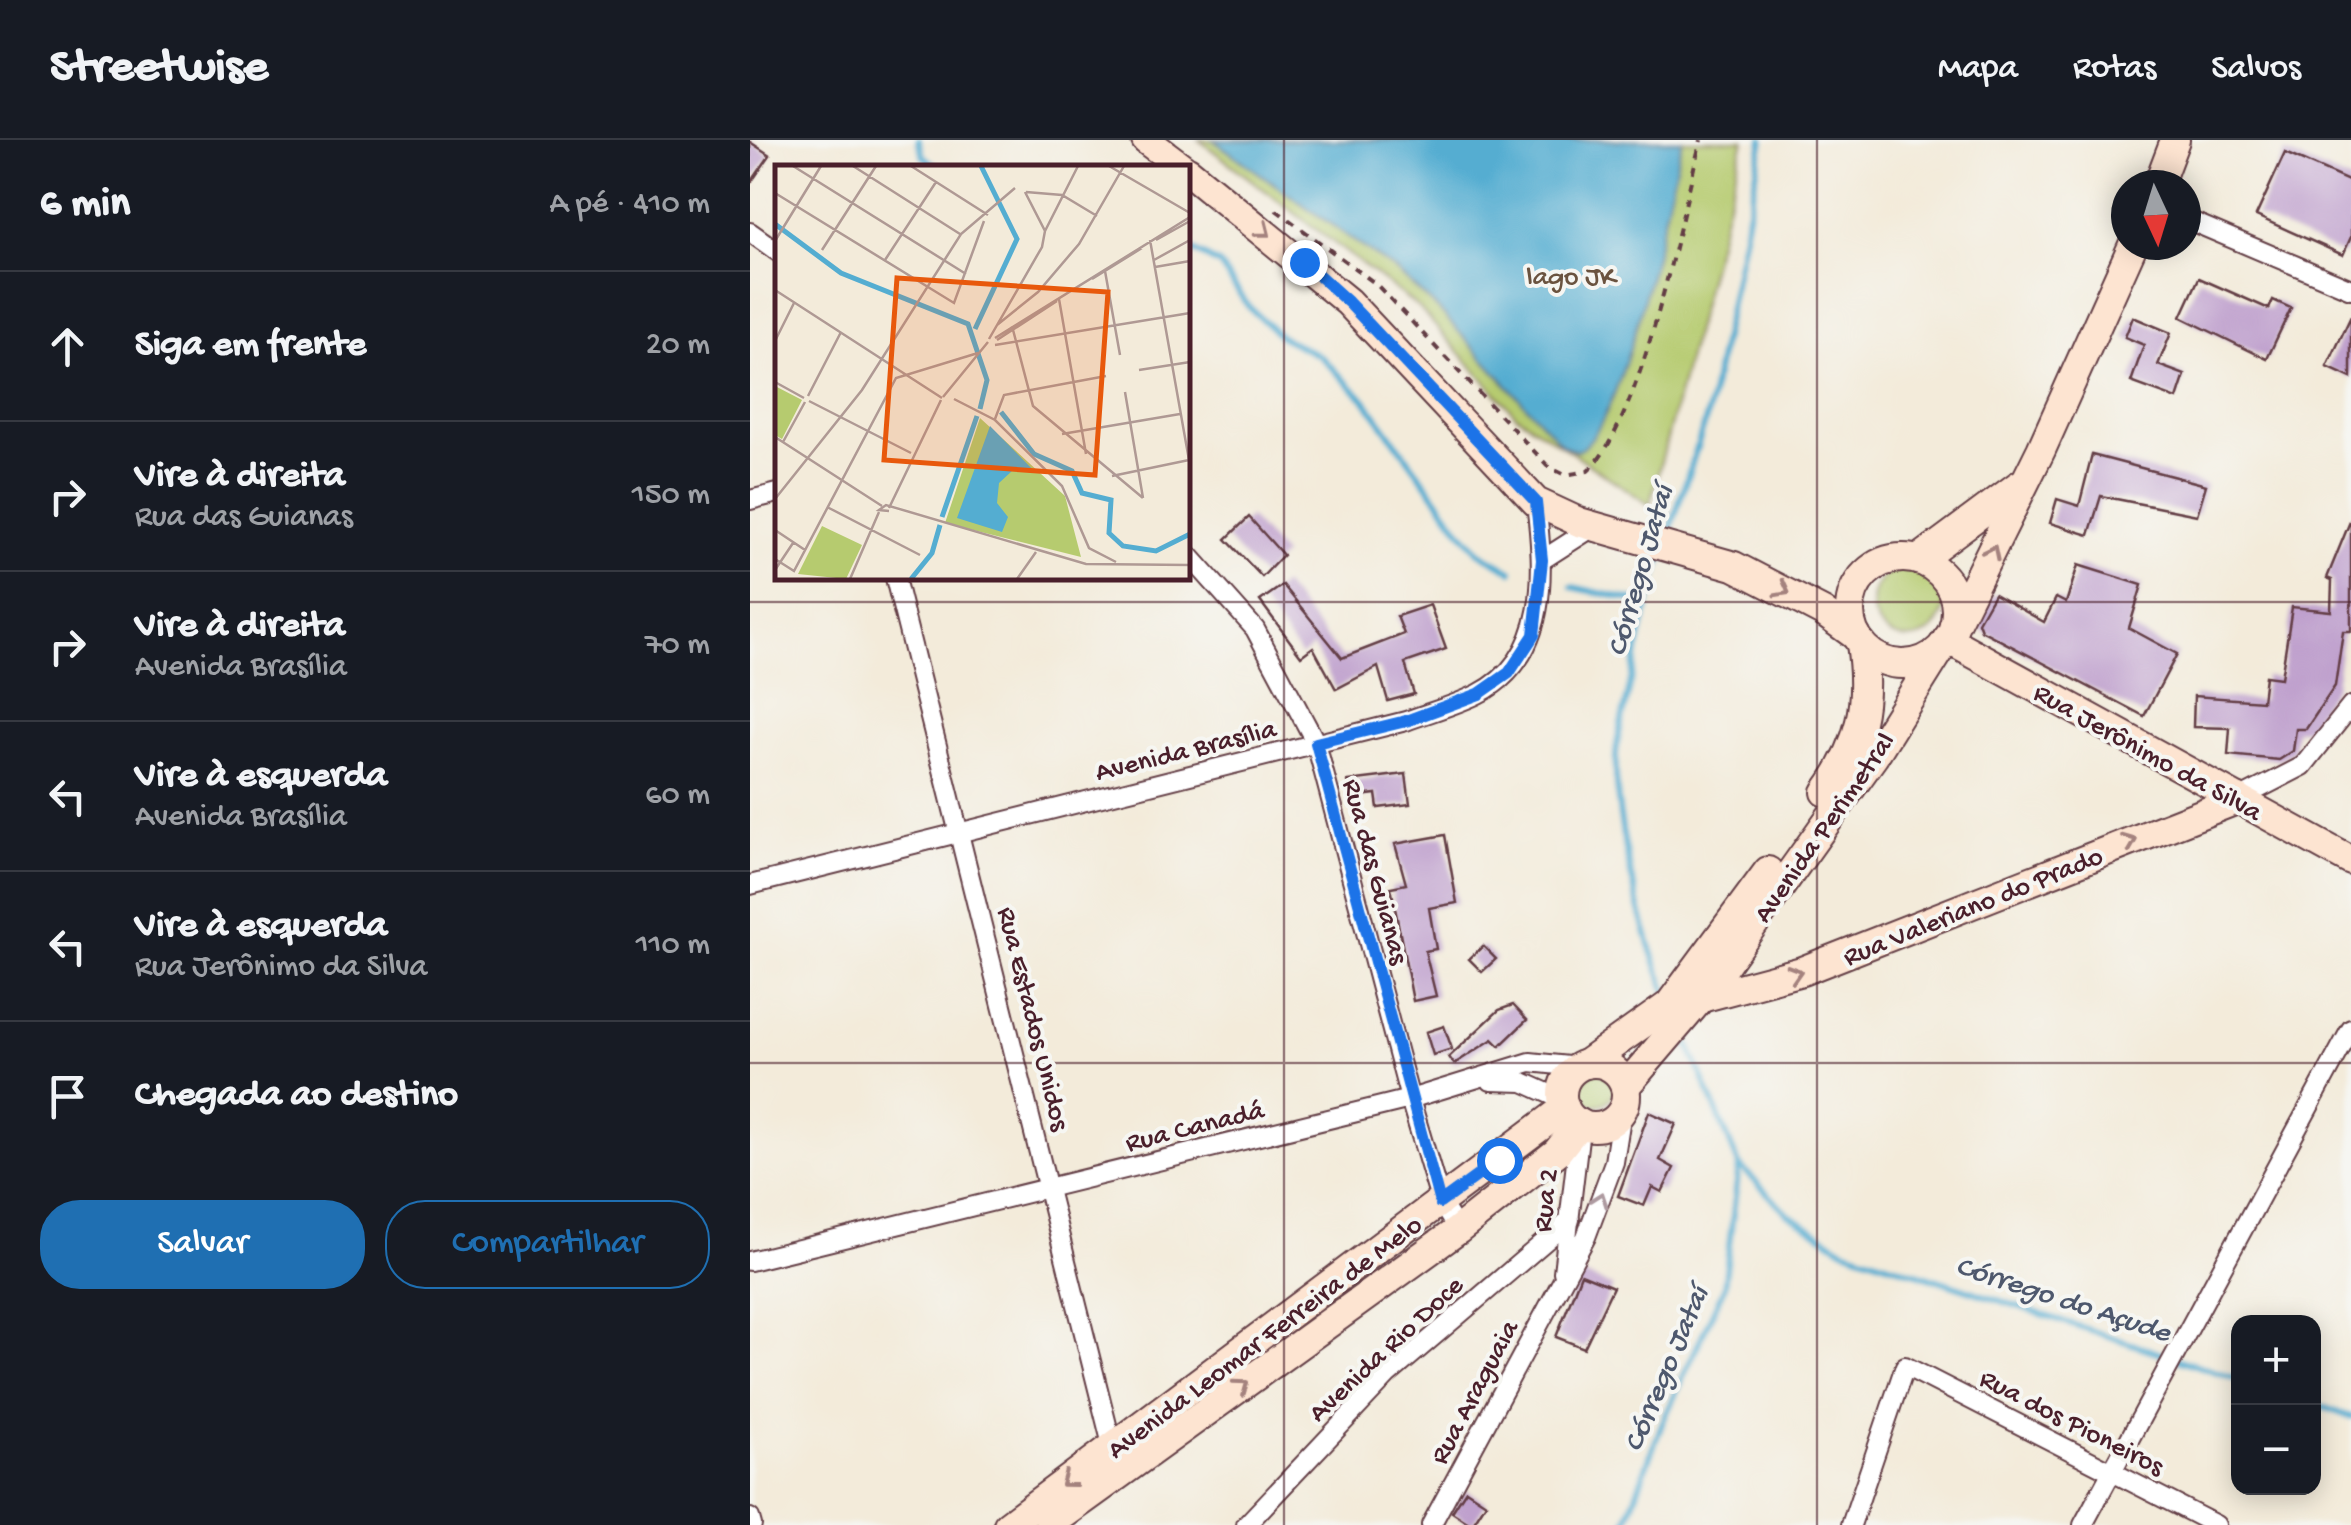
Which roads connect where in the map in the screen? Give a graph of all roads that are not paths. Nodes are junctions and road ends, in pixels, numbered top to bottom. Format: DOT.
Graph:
graph roads {
  1 [pos="1146,140"];
  2 [pos="2175,140"];
  3 [pos="1180,165"];
  4 [pos="2164,170"];
  5 [pos="1190,173"];
  6 [pos="2201,225"];
  7 [pos="750,232"];
  8 [pos="775,250"];
  9 [pos="2126,260"];
  10 [pos="2351,289"];
  11 [pos="2028,478"];
  12 [pos="775,494"];
  13 [pos="750,500"];
  14 [pos="1536,502"];
  15 [pos="1595,526"];
  16 [pos="1190,556"];
  17 [pos="1542,560"];
  18 [pos="1918,560"];
  19 [pos="896,580"];
  20 [pos="1948,637"];
  21 [pos="1859,640"];
  22 [pos="2351,706"];
  23 [pos="1316,743"];
  24 [pos="2239,799"];
  25 [pos="960,834"];
  26 [pos="2351,861"];
  27 [pos="750,885"];
  28 [pos="1767,888"];
  29 [pos="1696,992"];
  30 [pos="2351,1029"];
  31 [pos="1641,1045"];
  32 [pos="1582,1066"];
  33 [pos="1476,1081"];
  34 [pos="1410,1099"];
  35 [pos="1624,1099"];
  36 [pos="1573,1114"];
  37 [pos="1050,1188"];
  38 [pos="1440,1203"];
  39 [pos="1570,1220"];
  40 [pos="1458,1230"];
  41 [pos="750,1261"];
  42 [pos="1562,1282"];
  43 [pos="1119,1459"];
  44 [pos="2112,1469"];
  45 [pos="1008,1525"];
  46 [pos="1050,1525"];
  47 [pos="1246,1525"];
  48 [pos="1431,1525"];
  49 [pos="1851,1525"];
  50 [pos="2082,1525"];
  51 [pos="2216,1525"];
  1 -- 3 [label="street"];
  2 -- 4 [label="street"];
  5 -- 14 [label="street, one-way"];
  6 -- 10 [label="street"];
  7 -- 8 [label="street"];
  9 -- 11 [label="street, Avenida Perimetral"];
  11 -- 18 [label="street, Avenida Perimetral"];
  20 -- 11 [label="street, Avenida Perimetral, one-way"];
  12 -- 13 [label="street"];
  14 -- 15 [label="street"];
  14 -- 17 [label="street, Avenida Brasília"];
  15 -- 17 [label="street"];
  15 -- 21 [label="street, one-way"];
  16 -- 23 [label="street, Rua das Guianas"];
  17 -- 23 [label="street, Avenida Brasília"];
  18 -- 20 [label="street"];
  18 -- 21 [label="street"];
  19 -- 25 [label="street, Rua Estados Unidos"];
  20 -- 21 [label="street"];
  20 -- 24 [label="street, Rua Jerônimo da Silva"];
  20 -- 28 [label="street, Avenida Perimetral"];
  21 -- 28 [label="street, Avenida Perimetral"];
  22 -- 24 [label="street"];
  23 -- 25 [label="street, Avenida Brasília"];
  23 -- 34 [label="street, Rua das Guianas"];
  24 -- 26 [label="street, Rua Jerônimo da Silva"];
  29 -- 24 [label="street, Rua Valeriano do Prado, one-way"];
  25 -- 27 [label="street, Avenida Brasília"];
  25 -- 37 [label="street, Rua Estados Unidos"];
  28 -- 29 [label="street, Avenida Perimetral"];
  29 -- 31 [label="street, Avenida Perimetral"];
  30 -- 44 [label="street"];
  31 -- 32 [label="street"];
  31 -- 35 [label="street"];
  32 -- 33 [label="street, Rua Canadá"];
  32 -- 35 [label="street"];
  32 -- 36 [label="street"];
  33 -- 34 [label="street, Rua Canadá"];
  33 -- 36 [label="street, Rua Canadá"];
  34 -- 37 [label="street, Rua Canadá"];
  34 -- 38 [label="street, Rua das Guianas"];
  35 -- 36 [label="street"];
  42 -- 35 [label="street, Rua Araguaia, one-way"];
  36 -- 38 [label="street, Avenida Leomar Ferreira de Melo"];
  36 -- 39 [label="street, Rua 2"];
  36 -- 40 [label="street, Avenida Leomar Ferreira de Melo"];
  37 -- 41 [label="street, Rua Canadá"];
  37 -- 43 [label="street, Rua Estados Unidos"];
  38 -- 40 [label="street, Rua das Guianas"];
  38 -- 43 [label="street, Avenida Leomar Ferreira de Melo"];
  39 -- 42 [label="street, Rua 2"];
  39 -- 47 [label="street, Avenida Rio Doce"];
  43 -- 40 [label="street, Avenida Leomar Ferreira de Melo, one-way"];
  42 -- 48 [label="street, Rua Araguaia"];
  43 -- 45 [label="street, Avenida Leomar Ferreira de Melo, one-way"];
  43 -- 46 [label="street, Avenida Leomar Ferreira de Melo"];
  44 -- 49 [label="street, Rua dos Pioneiros"];
  44 -- 50 [label="street"];
  44 -- 51 [label="street, Rua dos Pioneiros"];
}
